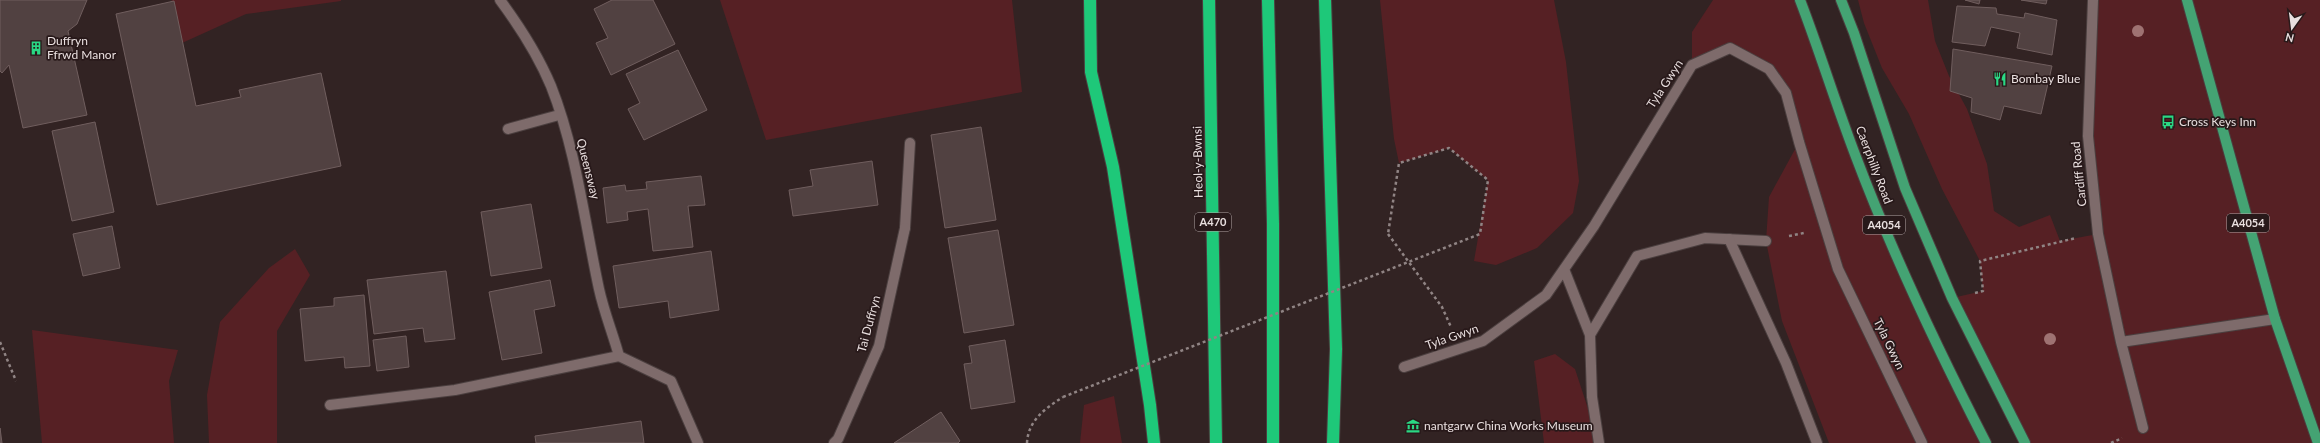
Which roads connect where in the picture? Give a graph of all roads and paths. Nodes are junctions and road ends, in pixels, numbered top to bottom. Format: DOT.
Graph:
graph roads {
  1 [pos="500,0"];
  2 [pos="1090,0"];
  3 [pos="1209,0"];
  4 [pos="1268,0"];
  5 [pos="1325,0"];
  6 [pos="1800,0"];
  7 [pos="1841,0"];
  8 [pos="2093,0"];
  9 [pos="2187,0"];
  10 [pos="559,115"];
  11 [pos="508,129"];
  12 [pos="910,143"];
  13 [pos="1826,228"];
  14 [pos="2098,234"];
  15 [pos="1729,239"];
  16 [pos="1766,241"];
  17 [pos="1564,269"];
  18 [pos="1952,298"];
  19 [pos="2275,319"];
  20 [pos="1590,335"];
  21 [pos="0,342"];
  22 [pos="2121,342"];
  23 [pos="1461,348"];
  24 [pos="619,356"];
  25 [pos="1404,367"];
  26 [pos="16,381"];
  27 [pos="330,405"];
  28 [pos="2143,428"];
  29 [pos="698,443"];
  30 [pos="834,443"];
  31 [pos="1027,443"];
  32 [pos="1154,443"];
  33 [pos="1216,443"];
  34 [pos="1273,443"];
  35 [pos="1333,443"];
  36 [pos="1599,443"];
  37 [pos="1817,443"];
  38 [pos="1922,443"];
  39 [pos="1986,443"];
  40 [pos="2025,443"];
  41 [pos="2318,443"];
  1 -- 10 [label="street, Queensway"];
  2 -- 32 [label="highway"];
  3 -- 33 [label="highway, Heol-y-Bwnsi / A470"];
  4 -- 34 [label="highway"];
  5 -- 35 [label="highway"];
  6 -- 39 [label="main road, Caerphilly Road / A4054"];
  7 -- 18 [label="main road, Caerphilly Road / A4054"];
  8 -- 14 [label="street, Cardiff Road"];
  9 -- 19 [label="main road, A4054"];
  10 -- 11 [label="street"];
  10 -- 24 [label="street, Queensway"];
  12 -- 30 [label="street, Tai Duffryn"];
  13 -- 16 [label="path"];
  13 -- 17 [label="street, Tyla Gwyn"];
  13 -- 38 [label="street, Tyla Gwyn"];
  14 -- 18 [label="path"];
  14 -- 22 [label="street, Cardiff Road"];
  15 -- 16 [label="street"];
  15 -- 20 [label="street"];
  15 -- 37 [label="street"];
  17 -- 20 [label="street"];
  17 -- 23 [label="street, Tyla Gwyn"];
  18 -- 40 [label="main road, Caerphilly Road / A4054"];
  19 -- 22 [label="street"];
  19 -- 41 [label="main road, A4054"];
  20 -- 36 [label="street"];
  21 -- 26 [label="path"];
  22 -- 28 [label="street, Cardiff Road"];
  23 -- 25 [label="street, Tyla Gwyn"];
  23 -- 31 [label="path, bridge"];
  24 -- 27 [label="street"];
  24 -- 29 [label="street"];
}
